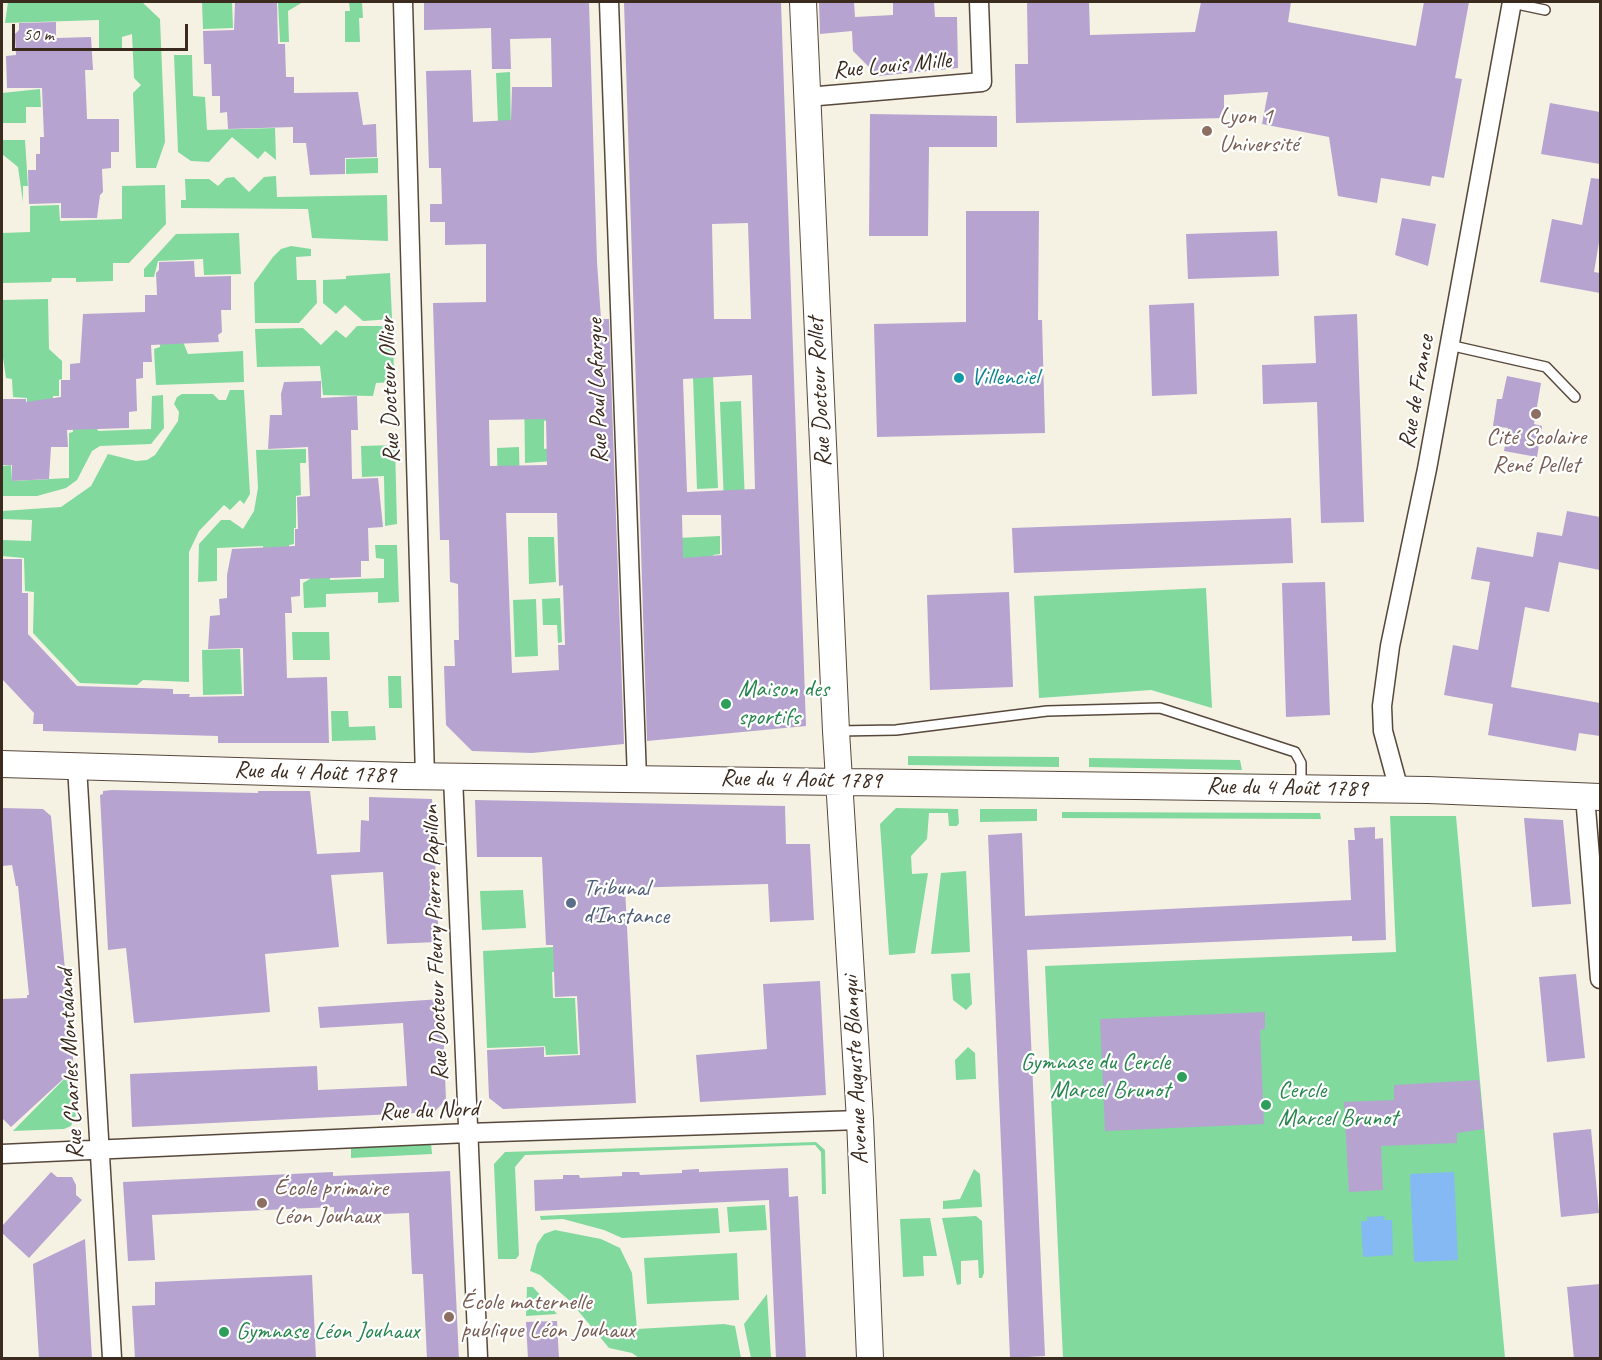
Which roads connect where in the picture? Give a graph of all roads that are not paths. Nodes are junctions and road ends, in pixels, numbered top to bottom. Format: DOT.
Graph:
graph roads {
  1 [pos="403,2"];
  2 [pos="609,2"];
  3 [pos="803,2"];
  4 [pos="979,2"];
  5 [pos="1512,2"];
  6 [pos="1545,10"];
  7 [pos="807,97"];
  8 [pos="1449,345"];
  9 [pos="1575,397"];
  10 [pos="836,731"];
  11 [pos="2,764"];
  12 [pos="77,766"];
  13 [pos="425,777"];
  14 [pos="453,777"];
  15 [pos="637,779"];
  16 [pos="839,782"];
  17 [pos="1301,789"];
  18 [pos="1399,790"];
  19 [pos="1593,797"];
  20 [pos="1600,979"];
  21 [pos="860,1120"];
  22 [pos="468,1132"];
  23 [pos="100,1150"];
  24 [pos="2,1154"];
  25 [pos="112,1359"];
  26 [pos="478,1359"];
  27 [pos="870,1359"];
  1 -- 13 [label="street, Rue Docteur Ollier"];
  2 -- 15 [label="street, Rue Paul Lafargue"];
  3 -- 7 [label="main road, Rue Docteur Rollet"];
  4 -- 7 [label="street, Rue Louis Mille"];
  5 -- 6 [label="lane"];
  5 -- 8 [label="street, Rue de France"];
  7 -- 10 [label="main road, Rue Docteur Rollet"];
  8 -- 9 [label="lane"];
  8 -- 18 [label="street, Rue de France"];
  10 -- 16 [label="main road, Rue Docteur Rollet"];
  10 -- 17 [label="lane"];
  11 -- 12 [label="main road, Rue du 4 Août 1789"];
  12 -- 13 [label="main road, Rue du 4 Août 1789"];
  12 -- 23 [label="street, Rue Charles Montaland"];
  13 -- 14 [label="main road, Rue du 4 Août 1789"];
  14 -- 15 [label="main road, Rue du 4 Août 1789"];
  14 -- 22 [label="street, Rue Docteur Fleury Pierre Papillon"];
  15 -- 16 [label="main road, Rue du 4 Août 1789"];
  16 -- 17 [label="main road, Rue du 4 Août 1789"];
  16 -- 21 [label="main road, Avenue Auguste Blanqui"];
  17 -- 18 [label="main road, Rue du 4 Août 1789"];
  18 -- 19 [label="main road, Rue du 4 Août 1789"];
  19 -- 20 [label="street"];
  21 -- 22 [label="street, Rue du Nord"];
  21 -- 27 [label="main road, Avenue Auguste Blanqui"];
  22 -- 23 [label="street, Rue du Nord"];
  22 -- 26 [label="street, Rue Docteur Fleury Pierre Papillon"];
  23 -- 24 [label="street, Rue du Nord"];
  23 -- 25 [label="street, Rue Charles Montaland"];
}
